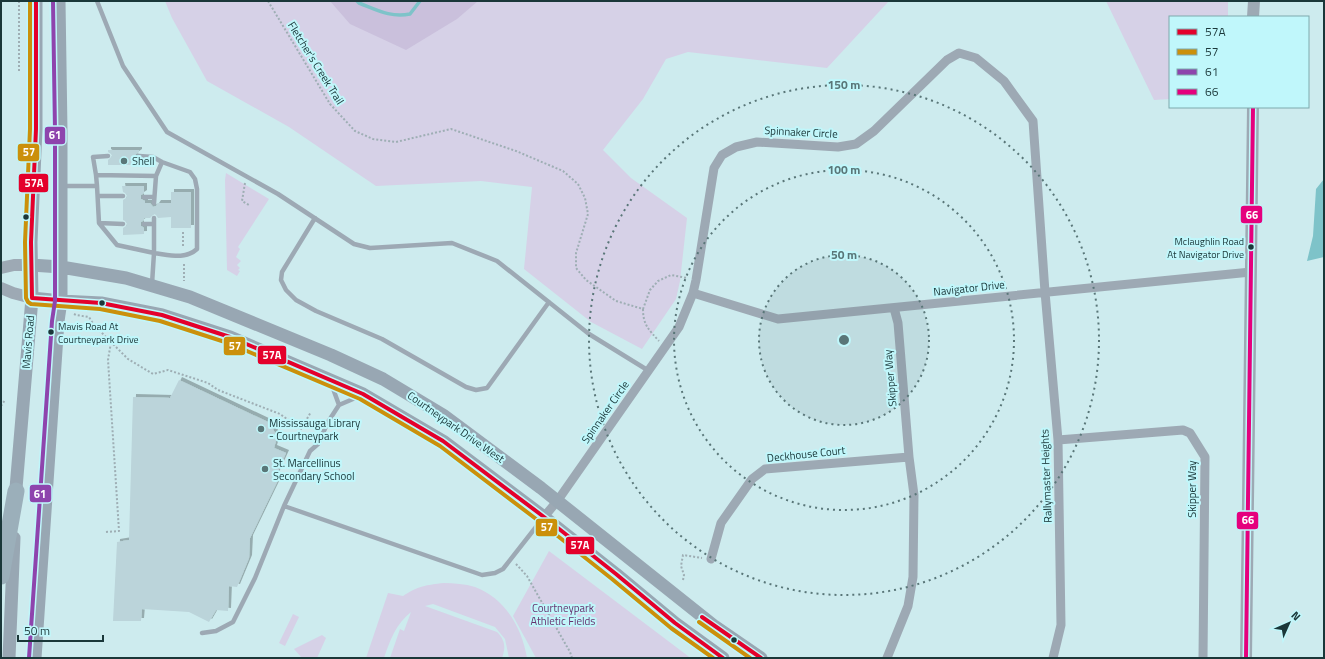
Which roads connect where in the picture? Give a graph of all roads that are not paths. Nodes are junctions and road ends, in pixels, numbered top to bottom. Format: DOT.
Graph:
graph roads {
  1 [pos="36,1"];
  2 [pos="59,1"];
  3 [pos="97,1"];
  4 [pos="1253,108"];
  5 [pos="108,156"];
  6 [pos="139,156"];
  7 [pos="162,162"];
  8 [pos="96,175"];
  9 [pos="156,176"];
  10 [pos="61,186"];
  11 [pos="97,186"];
  12 [pos="98,196"];
  13 [pos="123,196"];
  14 [pos="144,196"];
  15 [pos="154,197"];
  16 [pos="154,203"];
  17 [pos="154,218"];
  18 [pos="315,218"];
  19 [pos="99,223"];
  20 [pos="123,224"];
  21 [pos="144,224"];
  22 [pos="154,224"];
  23 [pos="154,253"];
  24 [pos="31,265"];
  25 [pos="61,267"];
  26 [pos="1,268"];
  27 [pos="1251,272"];
  28 [pos="152,286"];
  29 [pos="1,288"];
  30 [pos="1045,292"];
  31 [pos="693,293"];
  32 [pos="32,298"];
  33 [pos="61,301"];
  34 [pos="549,302"];
  35 [pos="894,308"];
  36 [pos="649,371"];
  37 [pos="330,379"];
  38 [pos="363,394"];
  39 [pos="339,405"];
  40 [pos="1058,440"];
  41 [pos="909,456"];
  42 [pos="16,491"];
  43 [pos="558,500"];
  44 [pos="284,506"];
  45 [pos="544,517"];
  46 [pos="711,559"];
  47 [pos="1,576"];
  48 [pos="202,633"];
  49 [pos="9,658"];
  50 [pos="35,658"];
  51 [pos="722,658"];
  52 [pos="761,658"];
  53 [pos="887,658"];
  54 [pos="1053,658"];
  55 [pos="1203,658"];
  56 [pos="1246,658"];
  1 -- 24 [label="main road, Mavis Road"];
  2 -- 10 [label="main road"];
  3 -- 18 [label="lane"];
  4 -- 27 [label="street"];
  5 -- 8 [label="lane"];
  6 -- 7 [label="lane"];
  7 -- 9 [label="lane"];
  7 -- 23 [label="lane"];
  8 -- 9 [label="lane"];
  8 -- 11 [label="lane"];
  9 -- 15 [label="lane"];
  10 -- 11 [label="lane"];
  10 -- 25 [label="main road"];
  11 -- 12 [label="lane"];
  12 -- 13 [label="lane"];
  12 -- 19 [label="lane"];
  14 -- 15 [label="lane"];
  15 -- 16 [label="lane"];
  17 -- 22 [label="lane"];
  18 -- 34 [label="lane"];
  18 -- 34 [label="lane"];
  19 -- 20 [label="lane"];
  19 -- 23 [label="lane"];
  21 -- 22 [label="lane"];
  22 -- 23 [label="lane"];
  23 -- 28 [label="lane"];
  24 -- 25 [label="main road, Courtneypark Drive West"];
  24 -- 26 [label="street"];
  24 -- 32 [label="main road, Mavis Road"];
  25 -- 28 [label="main road, Courtneypark Drive West"];
  25 -- 33 [label="main road"];
  27 -- 30 [label="street, Navigator Drive"];
  27 -- 56 [label="street"];
  28 -- 43 [label="main road, Courtneypark Drive West"];
  29 -- 32 [label="street"];
  30 -- 31 [label="street, Spinnaker Circle"];
  30 -- 35 [label="street, Navigator Drive"];
  30 -- 40 [label="street, Rallymaster Heights"];
  31 -- 35 [label="street, Navigator Drive"];
  31 -- 36 [label="street, Spinnaker Circle"];
  32 -- 33 [label="main road, Courtneypark Drive West"];
  32 -- 42 [label="main road, Mavis Road"];
  33 -- 37 [label="main road, Courtneypark Drive West"];
  33 -- 50 [label="main road"];
  34 -- 36 [label="lane"];
  35 -- 41 [label="street, Skipper Way"];
  36 -- 43 [label="street, Spinnaker Circle"];
  37 -- 38 [label="main road, Courtneypark Drive West"];
  37 -- 39 [label="lane"];
  38 -- 39 [label="lane"];
  38 -- 45 [label="main road, Courtneypark Drive West"];
  39 -- 44 [label="lane"];
  40 -- 54 [label="street, Rallymaster Heights"];
  40 -- 55 [label="street, Skipper Way"];
  41 -- 46 [label="street, Deckhouse Court"];
  41 -- 53 [label="street, Skipper Way"];
  42 -- 47 [label="highway"];
  42 -- 49 [label="main road, Mavis Road"];
  43 -- 45 [label="street, Spinnaker Circle"];
  43 -- 52 [label="main road, Courtneypark Drive West"];
  44 -- 45 [label="lane"];
  44 -- 48 [label="lane"];
  45 -- 51 [label="main road, Courtneypark Drive West"];
}
